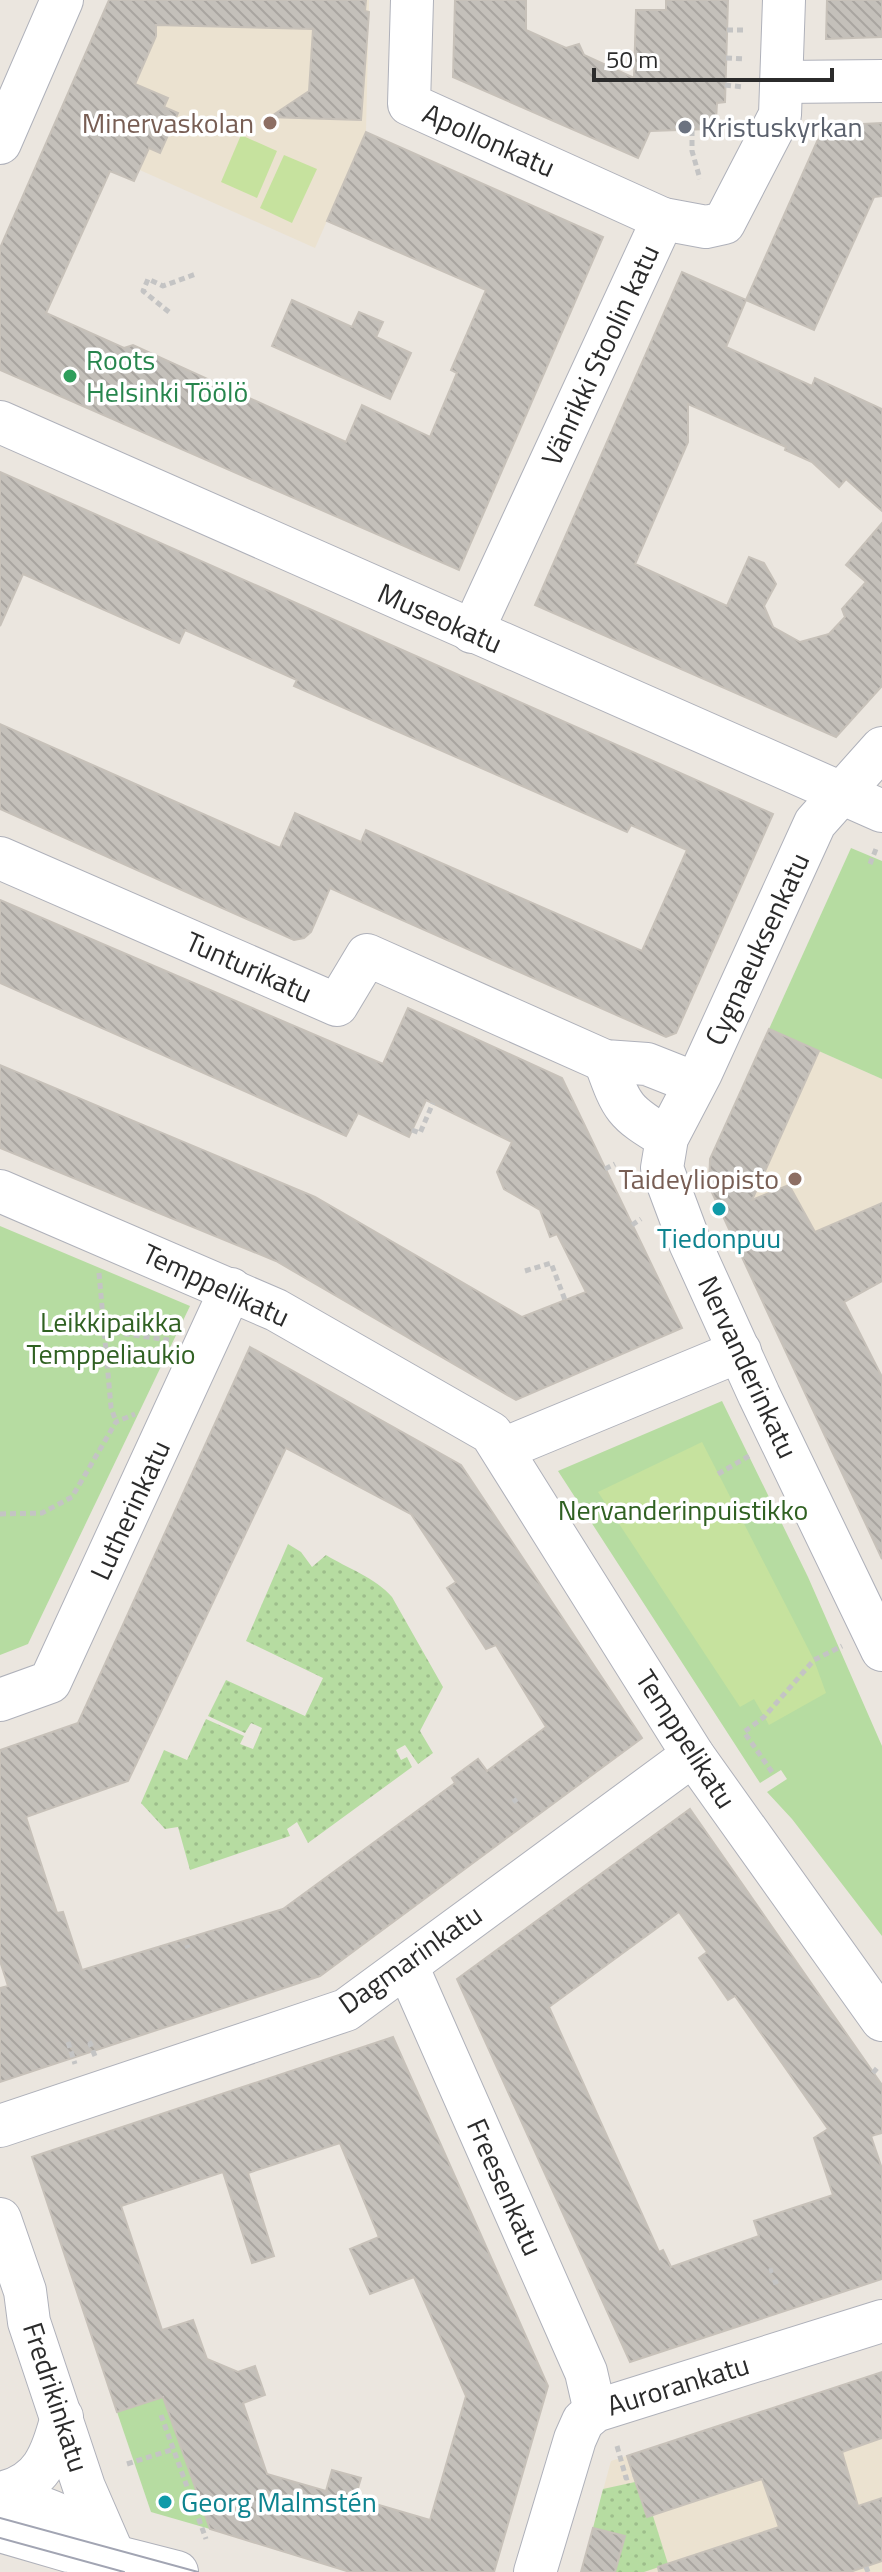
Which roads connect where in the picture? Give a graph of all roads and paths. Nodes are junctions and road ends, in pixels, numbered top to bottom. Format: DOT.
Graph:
graph roads {
  1 [pos="62,0"];
  2 [pos="412,0"];
  3 [pos="784,0"];
  4 [pos="727,30"];
  5 [pos="747,30"];
  6 [pos="726,58"];
  7 [pos="745,59"];
  8 [pos="882,81"];
  9 [pos="763,84"];
  10 [pos="725,85"];
  11 [pos="692,130"];
  12 [pos="0,143"];
  13 [pos="700,179"];
  14 [pos="663,219"];
  15 [pos="196,274"];
  16 [pos="169,312"];
  17 [pos="0,422"];
  18 [pos="472,632"];
  19 [pos="882,748"];
  20 [pos="841,793"];
  21 [pos="879,830"];
  22 [pos="0,858"];
  23 [pos="870,864"];
  24 [pos="605,1061"];
  25 [pos="695,1083"];
  26 [pos="433,1103"];
  27 [pos="421,1111"];
  28 [pos="428,1114"];
  29 [pos="412,1130"];
  30 [pos="664,1153"];
  31 [pos="615,1164"];
  32 [pos="605,1169"];
  33 [pos="0,1191"];
  34 [pos="641,1219"];
  35 [pos="632,1225"];
  36 [pos="100,1264"];
  37 [pos="525,1271"];
  38 [pos="231,1289"];
  39 [pos="565,1300"];
  40 [pos="104,1331"];
  41 [pos="177,1343"];
  42 [pos="740,1351"];
  43 [pos="147,1409"];
  44 [pos="116,1422"];
  45 [pos="503,1449"];
  46 [pos="753,1454"];
  47 [pos="718,1474"];
  48 [pos="0,1514"];
  49 [pos="869,1636"];
  50 [pos="0,1700"];
  51 [pos="693,1755"];
  52 [pos="772,1772"];
  53 [pos="407,1966"];
  54 [pos="882,2020"];
  55 [pos="95,2041"];
  56 [pos="68,2042"];
  57 [pos="95,2057"];
  58 [pos="75,2064"];
  59 [pos="878,2067"];
  60 [pos="873,2073"];
  61 [pos="0,2126"];
  62 [pos="0,2219"];
  63 [pos="882,2321"];
  64 [pos="595,2411"];
  65 [pos="161,2415"];
  66 [pos="62,2417"];
  67 [pos="617,2446"];
  68 [pos="174,2449"];
  69 [pos="127,2464"];
  70 [pos="633,2476"];
  71 [pos="0,2494"];
  72 [pos="0,2531"];
  73 [pos="206,2539"];
  74 [pos="117,2564"];
  75 [pos="177,2572"];
  76 [pos="535,2572"];
  1 -- 12 [label="street"];
  2 -- 14 [label="street, Apollonkatu"];
  3 -- 9 [label="street, Vänrikki Stoolin katu"];
  4 -- 5 [label="path"];
  6 -- 7 [label="path"];
  8 -- 9 [label="street"];
  9 -- 10 [label="path"];
  9 -- 14 [label="street, Vänrikki Stoolin katu"];
  11 -- 13 [label="path"];
  14 -- 18 [label="street, Vänrikki Stoolin katu"];
  15 -- 16 [label="path"];
  17 -- 18 [label="street, Museokatu"];
  18 -- 20 [label="street, Museokatu"];
  19 -- 20 [label="street, Cygnaeuksenkatu"];
  20 -- 21 [label="street, Museokatu"];
  20 -- 25 [label="street, Cygnaeuksenkatu"];
  21 -- 23 [label="path"];
  22 -- 24 [label="street, Tunturikatu"];
  24 -- 25 [label="street, Tunturikatu"];
  24 -- 30 [label="street"];
  25 -- 30 [label="street, Cygnaeuksenkatu"];
  26 -- 28 [label="path"];
  27 -- 28 [label="path"];
  28 -- 29 [label="path"];
  30 -- 42 [label="street, Nervanderinkatu"];
  31 -- 32 [label="path"];
  33 -- 38 [label="street, Temppelikatu"];
  34 -- 35 [label="path"];
  36 -- 40 [label="path"];
  37 -- 39 [label="path"];
  38 -- 45 [label="street, Temppelikatu"];
  38 -- 50 [label="street, Lutherinkatu"];
  40 -- 41 [label="path"];
  40 -- 44 [label="path"];
  42 -- 45 [label="street"];
  42 -- 49 [label="street, Nervanderinkatu"];
  43 -- 44 [label="path"];
  44 -- 48 [label="path"];
  45 -- 51 [label="street, Temppelikatu"];
  46 -- 47 [label="path"];
  49 -- 52 [label="path"];
  51 -- 53 [label="street, Dagmarinkatu"];
  51 -- 54 [label="street, Temppelikatu"];
  53 -- 61 [label="street, Dagmarinkatu"];
  53 -- 64 [label="street, Freesenkatu"];
  55 -- 57 [label="path"];
  56 -- 58 [label="path"];
  59 -- 60 [label="path"];
  62 -- 66 [label="street, Fredrikinkatu"];
  63 -- 64 [label="street, Aurorankatu"];
  64 -- 76 [label="street, Aurorankatu"];
  65 -- 68 [label="path"];
  66 -- 71 [label="street"];
  66 -- 74 [label="street, Fredrikinkatu"];
  67 -- 70 [label="path"];
  68 -- 69 [label="path"];
  68 -- 73 [label="path"];
  71 -- 74 [label="street"];
  72 -- 74 [label="street"];
  74 -- 75 [label="street"];
}
